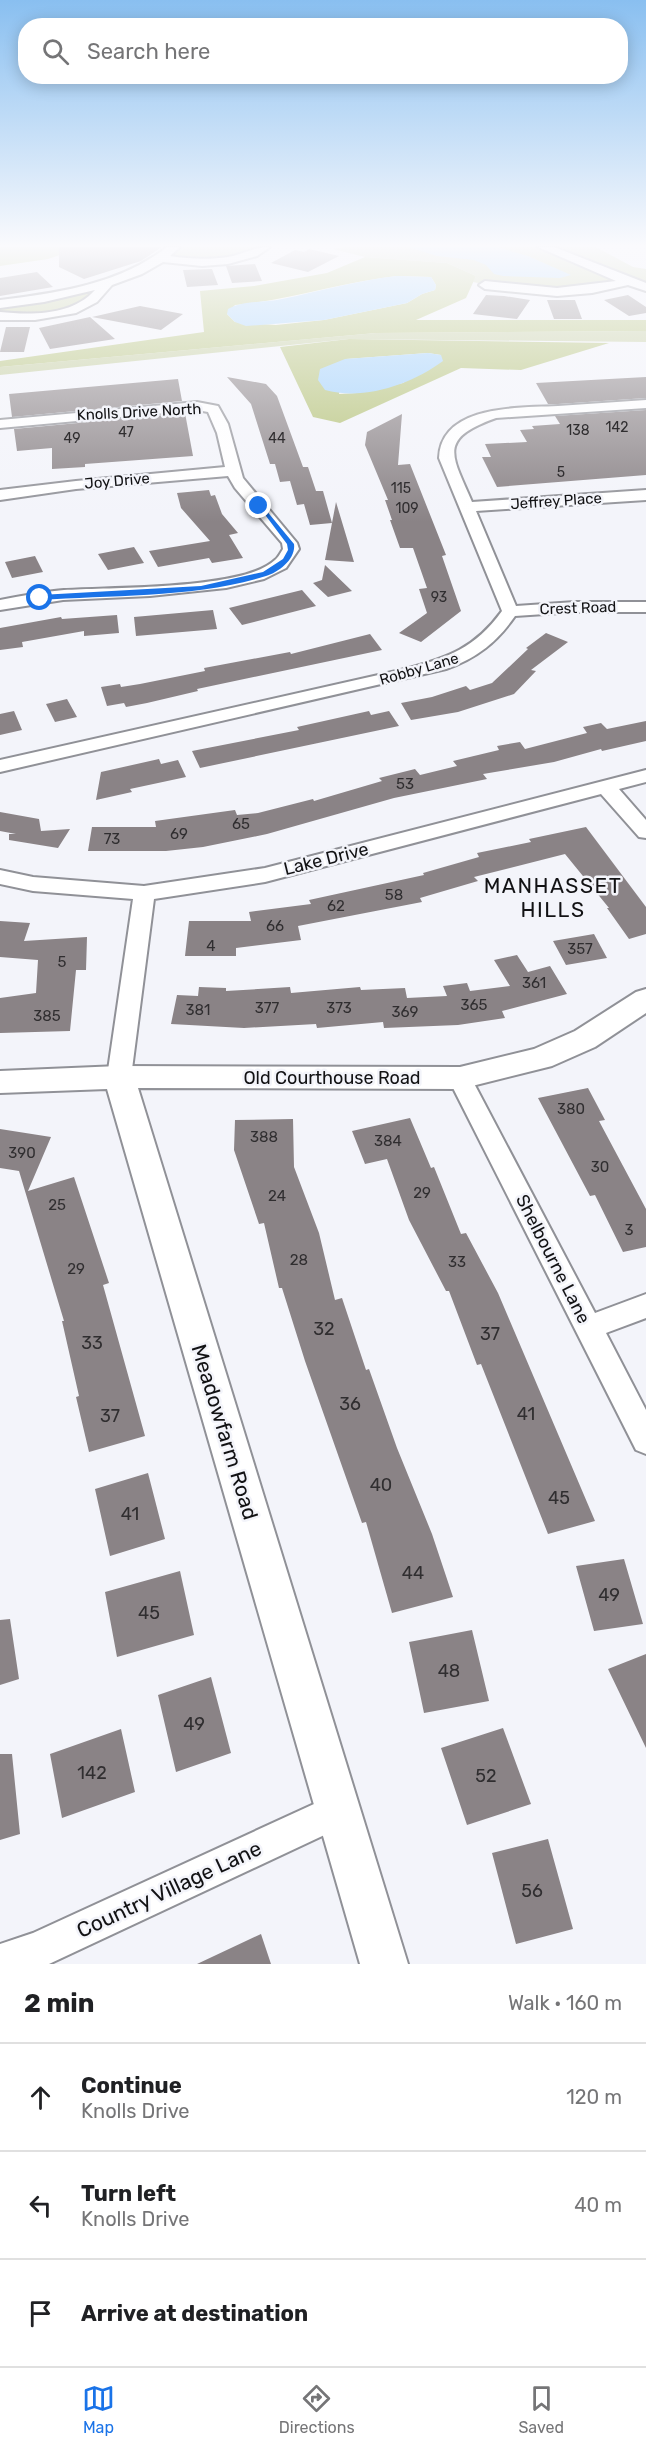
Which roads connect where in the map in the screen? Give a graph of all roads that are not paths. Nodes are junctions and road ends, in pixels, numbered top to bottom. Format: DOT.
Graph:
graph roads {
  1 [pos="646,404"];
  2 [pos="0,424"];
  3 [pos="234,471"];
  4 [pos="0,495"];
  5 [pos="646,495"];
  6 [pos="467,507"];
  7 [pos="0,605"];
  8 [pos="646,607"];
  9 [pos="510,611"];
  10 [pos="0,766"];
  11 [pos="646,776"];
  12 [pos="606,787"];
  13 [pos="646,832"];
  14 [pos="0,876"];
  15 [pos="144,893"];
  16 [pos="646,999"];
  17 [pos="119,1077"];
  18 [pos="460,1078"];
  19 [pos="0,1082"];
  20 [pos="646,1306"];
  21 [pos="589,1327"];
  22 [pos="646,1440"];
  23 [pos="338,1811"];
  24 [pos="0,1963"];
  25 [pos="384,1964"];
  1 -- 6 [label="street"];
  2 -- 3 [label="street, Knolls Drive North"];
  3 -- 4 [label="street, Joy Drive"];
  3 -- 7 [label="street, Knolls Drive North"];
  5 -- 6 [label="street, Jeffrey Place"];
  6 -- 9 [label="street"];
  8 -- 9 [label="street, Crest Road"];
  9 -- 10 [label="street, Robby Lane"];
  11 -- 12 [label="street, Lake Drive"];
  12 -- 13 [label="street"];
  12 -- 15 [label="street, Lake Drive"];
  14 -- 15 [label="street, Lake Drive"];
  15 -- 17 [label="street, Meadowfarm Road"];
  16 -- 18 [label="street, Old Courthouse Road"];
  17 -- 18 [label="street, Old Courthouse Road"];
  17 -- 19 [label="street, Old Courthouse Road"];
  17 -- 23 [label="street, Meadowfarm Road"];
  18 -- 21 [label="street, Shelbourne Lane"];
  20 -- 21 [label="street"];
  21 -- 22 [label="street, Shelbourne Lane"];
  23 -- 24 [label="street, Country Village Lane"];
  23 -- 25 [label="street, Meadowfarm Road"];
}
